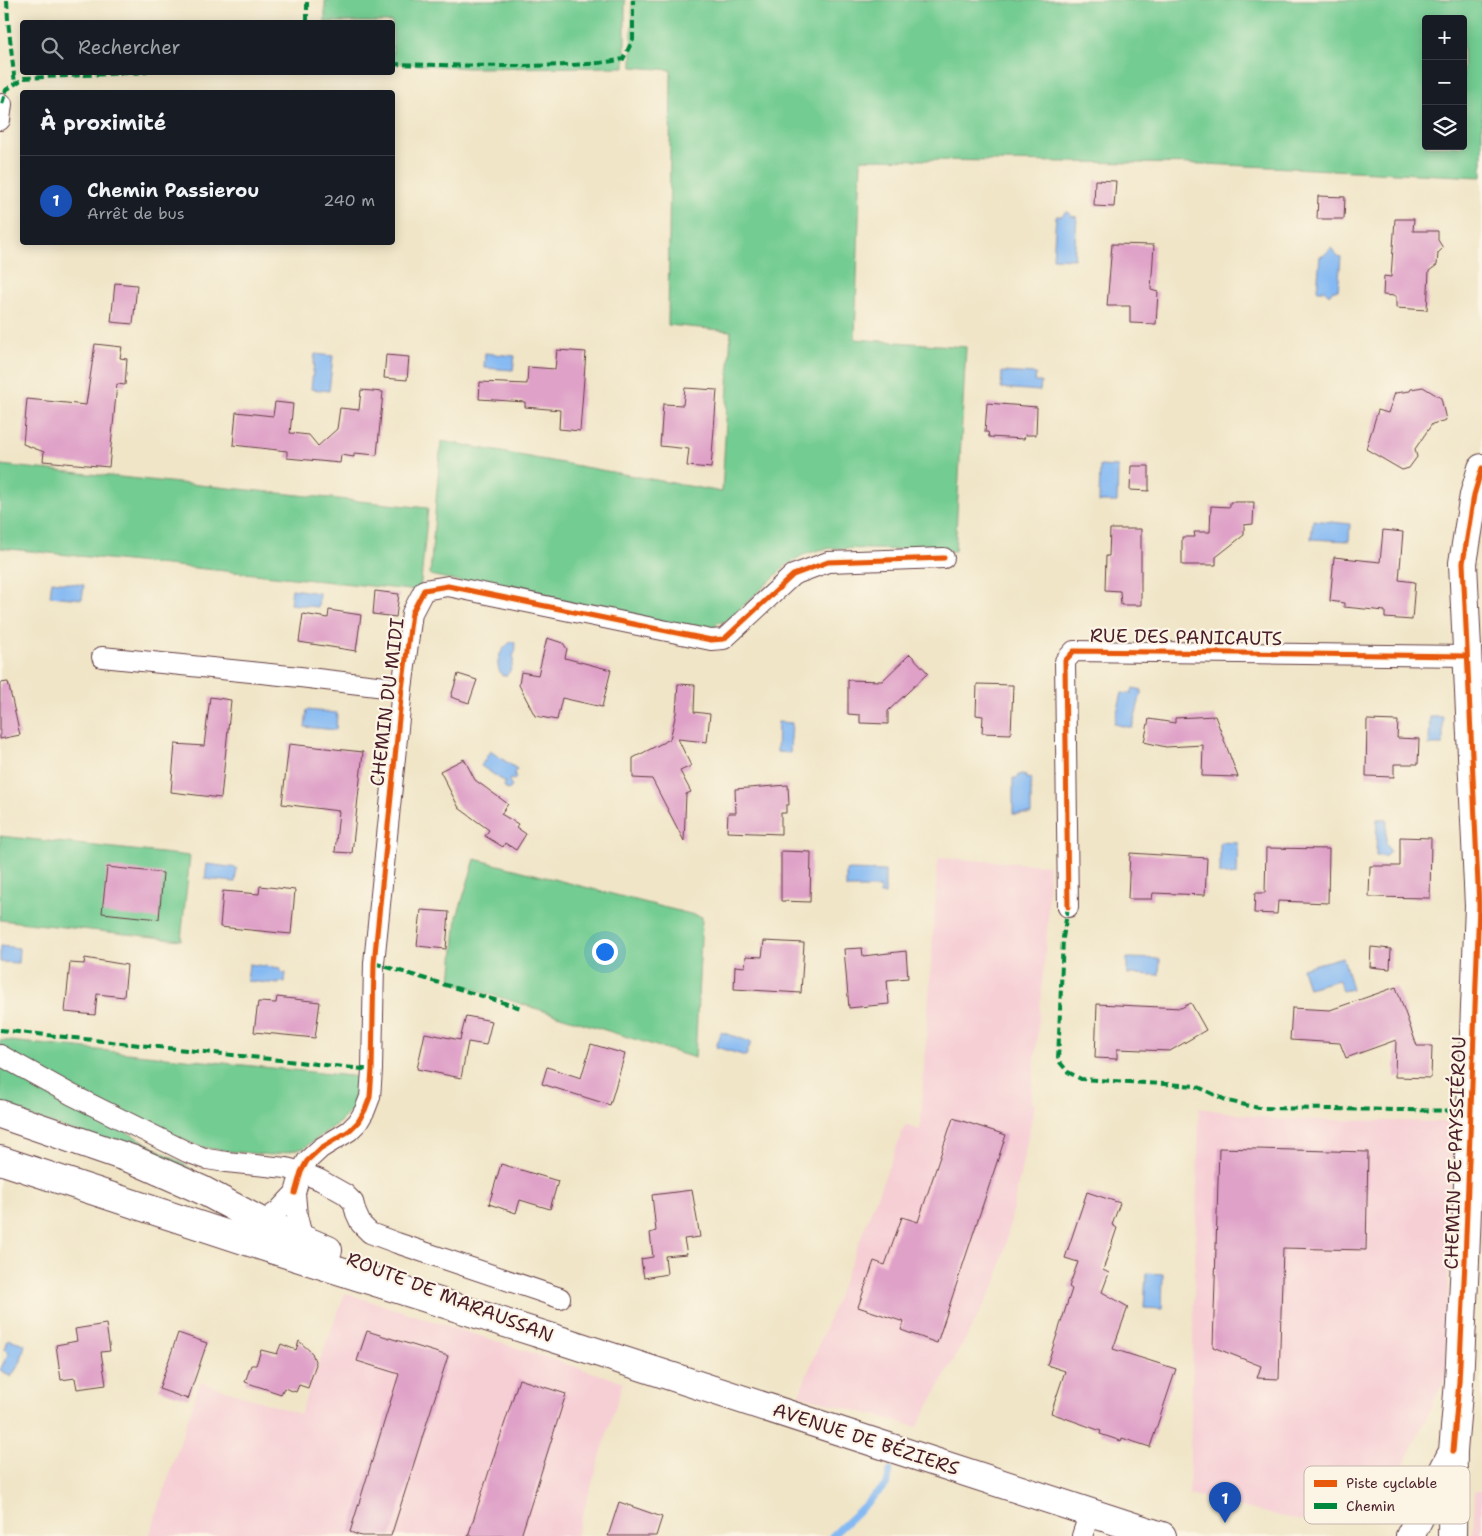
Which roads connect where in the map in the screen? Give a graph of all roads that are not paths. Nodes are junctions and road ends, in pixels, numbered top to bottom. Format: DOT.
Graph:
graph roads {
  1 [pos="1482,468"];
  2 [pos="944,558"];
  3 [pos="1467,656"];
  4 [pos="102,657"];
  5 [pos="402,689"];
  6 [pos="1480,906"];
  7 [pos="1068,907"];
  8 [pos="0,1055"];
  9 [pos="0,1114"];
  10 [pos="0,1160"];
  11 [pos="301,1172"];
  12 [pos="295,1193"];
  13 [pos="262,1222"];
  14 [pos="303,1240"];
  15 [pos="560,1298"];
  16 [pos="569,1343"];
  17 [pos="1453,1451"];
  18 [pos="1445,1466"];
  19 [pos="1453,1466"];
  20 [pos="1086,1524"];
  21 [pos="1416,1524"];
  22 [pos="1162,1536"];
  23 [pos="1410,1536"];
  1 -- 3 [label="main road, CHEMIN DE PAYSSIÉROU"];
  2 -- 5 [label="street, CHEMIN DU MIDI"];
  3 -- 6 [label="main road, CHEMIN DE PAYSSIÉROU"];
  3 -- 7 [label="street, RUE DES PANICAUTS"];
  4 -- 5 [label="street"];
  5 -- 11 [label="street, CHEMIN DU MIDI"];
  6 -- 17 [label="main road, CHEMIN DE PAYSSIÉROU"];
  8 -- 11 [label="street"];
  9 -- 13 [label="main road, ROUTE DE MARAUSSAN"];
  10 -- 16 [label="main road, ROUTE DE MARAUSSAN"];
  11 -- 12 [label="street, CHEMIN DU MIDI"];
  11 -- 15 [label="street"];
  12 -- 13 [label="street"];
  12 -- 14 [label="street"];
  13 -- 14 [label="main road, ROUTE DE MARAUSSAN"];
  14 -- 16 [label="main road, ROUTE DE MARAUSSAN"];
  16 -- 20 [label="main road, AVENUE DE BÉZIERS"];
  17 -- 18 [label="main road, CHEMIN DE PAYSSIÉROU"];
  17 -- 19 [label="main road, CHEMIN DE PAYSSIÉROU"];
  20 -- 22 [label="main road, AVENUE DE BÉZIERS"];
  21 -- 23 [label="main road, CHEMIN DE PAYSSIÉROU"];
}
